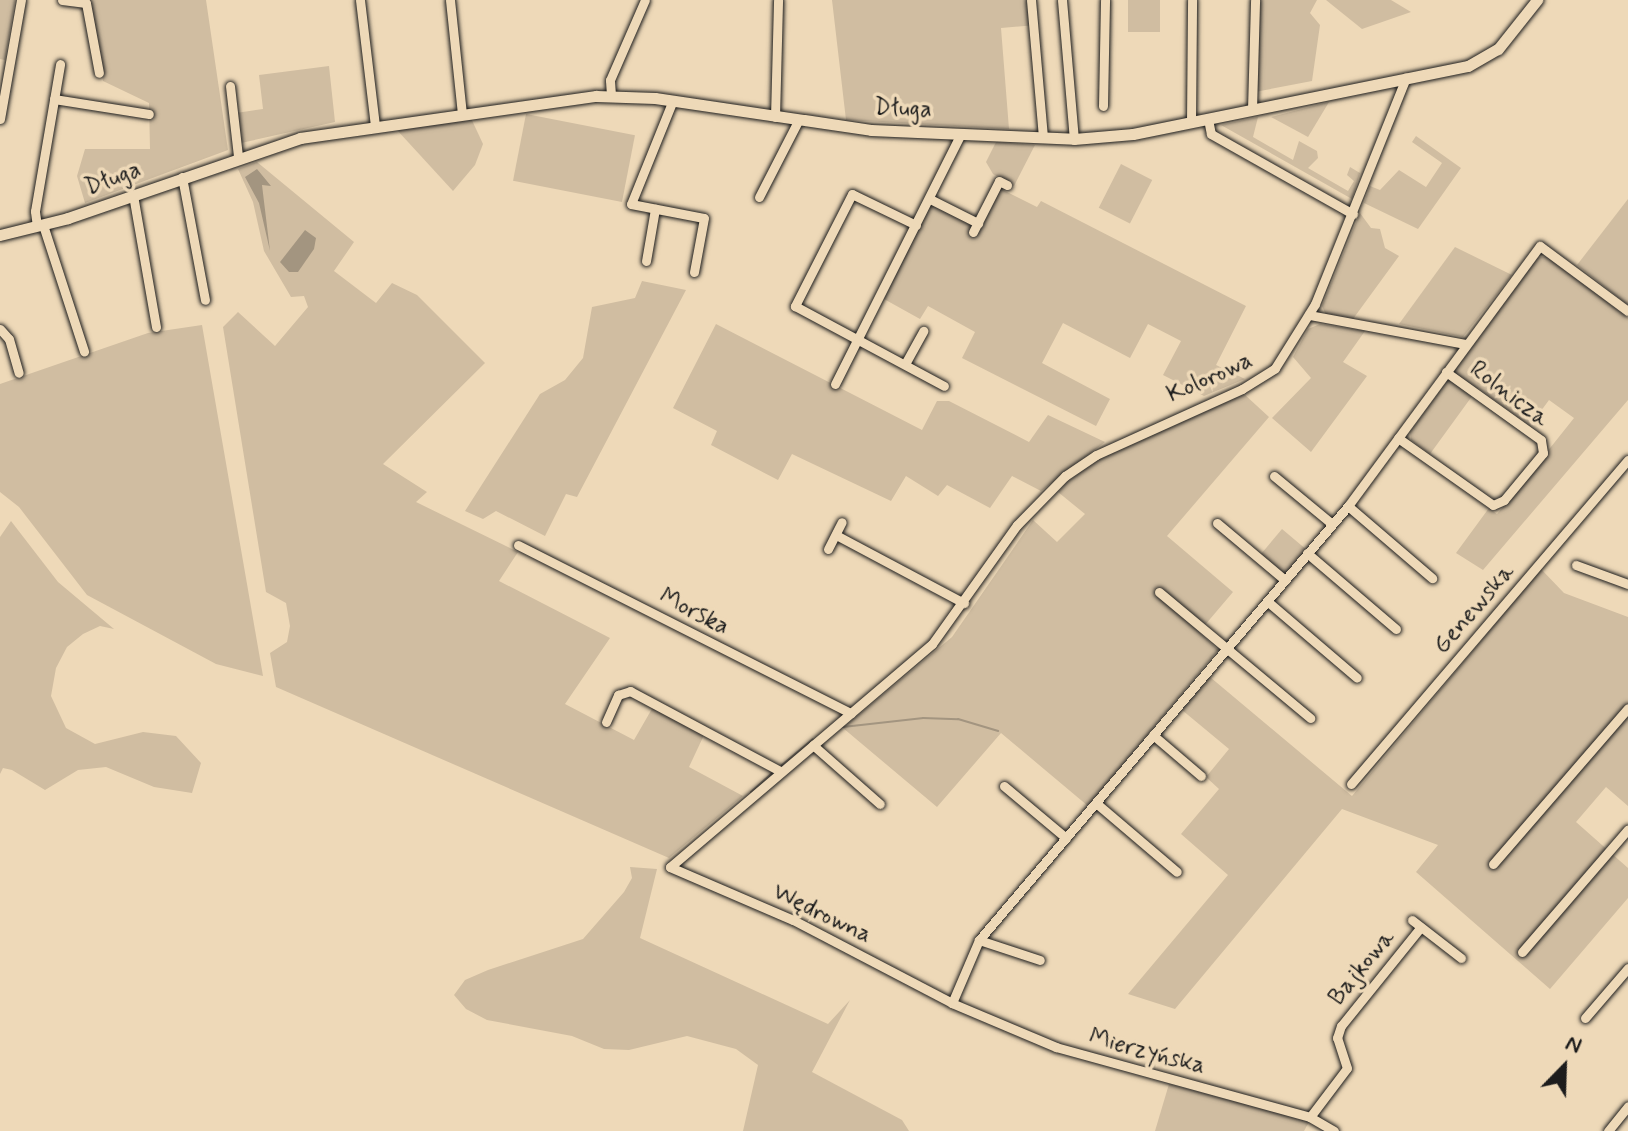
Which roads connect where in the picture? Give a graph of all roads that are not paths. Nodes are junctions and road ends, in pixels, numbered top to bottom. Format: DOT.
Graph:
graph roads {
  1 [pos="21,0"];
  2 [pos="62,0"];
  3 [pos="360,0"];
  4 [pos="450,0"];
  5 [pos="645,0"];
  6 [pos="778,0"];
  7 [pos="1031,0"];
  8 [pos="1062,0"];
  9 [pos="1105,0"];
  10 [pos="1192,0"];
  11 [pos="1255,0"];
  12 [pos="1537,0"];
  13 [pos="0,48"];
  14 [pos="12,49"];
  15 [pos="60,64"];
  16 [pos="99,73"];
  17 [pos="1406,78"];
  18 [pos="230,86"];
  19 [pos="611,95"];
  20 [pos="54,99"];
  21 [pos="673,100"];
  22 [pos="1103,106"];
  23 [pos="1252,110"];
  24 [pos="149,114"];
  25 [pos="462,114"];
  26 [pos="775,117"];
  27 [pos="0,119"];
  28 [pos="1208,119"];
  29 [pos="798,121"];
  30 [pos="1191,123"];
  31 [pos="375,125"];
  32 [pos="961,134"];
  33 [pos="1043,137"];
  34 [pos="1074,139"];
  35 [pos="238,156"];
  36 [pos="182,177"];
  37 [pos="1007,185"];
  38 [pos="133,195"];
  39 [pos="759,197"];
  40 [pos="930,199"];
  41 [pos="655,209"];
  42 [pos="1353,214"];
  43 [pos="916,225"];
  44 [pos="40,226"];
  45 [pos="0,235"];
  46 [pos="646,261"];
  47 [pos="694,272"];
  48 [pos="205,300"];
  49 [pos="1628,311"];
  50 [pos="1309,315"];
  51 [pos="156,327"];
  52 [pos="0,329"];
  53 [pos="923,331"];
  54 [pos="857,340"];
  55 [pos="1466,344"];
  56 [pos="84,351"];
  57 [pos="905,364"];
  58 [pos="1446,372"];
  59 [pos="19,373"];
  60 [pos="835,384"];
  61 [pos="944,386"];
  62 [pos="1398,438"];
  63 [pos="1628,460"];
  64 [pos="1274,476"];
  65 [pos="1348,506"];
  66 [pos="842,522"];
  67 [pos="1217,523"];
  68 [pos="1332,524"];
  69 [pos="836,535"];
  70 [pos="518,545"];
  71 [pos="828,549"];
  72 [pos="1307,553"];
  73 [pos="1576,565"];
  74 [pos="1432,578"];
  75 [pos="1285,580"];
  76 [pos="1628,584"];
  77 [pos="1159,592"];
  78 [pos="1267,601"];
  79 [pos="964,603"];
  80 [pos="1396,629"];
  81 [pos="1227,648"];
  82 [pos="1357,678"];
  83 [pos="1628,708"];
  84 [pos="851,713"];
  85 [pos="1310,718"];
  86 [pos="606,722"];
  87 [pos="1153,735"];
  88 [pos="813,745"];
  89 [pos="780,771"];
  90 [pos="1201,776"];
  91 [pos="1351,784"];
  92 [pos="1004,786"];
  93 [pos="1096,803"];
  94 [pos="880,804"];
  95 [pos="1628,829"];
  96 [pos="1066,838"];
  97 [pos="1493,864"];
  98 [pos="670,867"];
  99 [pos="1177,872"];
  100 [pos="1412,920"];
  101 [pos="1421,927"];
  102 [pos="979,940"];
  103 [pos="1522,952"];
  104 [pos="1461,958"];
  105 [pos="1040,960"];
  106 [pos="1628,968"];
  107 [pos="952,1003"];
  108 [pos="1585,1018"];
  109 [pos="1628,1106"];
  110 [pos="1310,1117"];
  111 [pos="1334,1131"];
  112 [pos="1608,1131"];
  1 -- 14 [label="street"];
  2 -- 16 [label="street"];
  3 -- 31 [label="street"];
  4 -- 25 [label="street"];
  5 -- 19 [label="street"];
  6 -- 26 [label="street"];
  7 -- 33 [label="street"];
  8 -- 34 [label="street"];
  9 -- 22 [label="street"];
  10 -- 30 [label="street"];
  11 -- 23 [label="street"];
  12 -- 17 [label="street, Długa"];
  13 -- 14 [label="street"];
  14 -- 27 [label="street"];
  15 -- 20 [label="street"];
  17 -- 23 [label="street, Długa"];
  17 -- 42 [label="street, Kolorowa"];
  18 -- 35 [label="street"];
  19 -- 21 [label="street, Długa"];
  19 -- 25 [label="street, Długa"];
  20 -- 24 [label="street"];
  20 -- 44 [label="street"];
  21 -- 26 [label="street, Długa"];
  21 -- 41 [label="street"];
  23 -- 28 [label="street, Długa"];
  25 -- 31 [label="street, Długa"];
  26 -- 29 [label="street, Długa"];
  28 -- 30 [label="street, Długa"];
  28 -- 42 [label="street"];
  29 -- 32 [label="street, Długa"];
  29 -- 39 [label="street"];
  30 -- 34 [label="street, Długa"];
  31 -- 35 [label="street, Długa"];
  32 -- 33 [label="street, Długa"];
  32 -- 40 [label="street"];
  33 -- 34 [label="street, Długa"];
  35 -- 36 [label="street, Długa"];
  36 -- 38 [label="street, Długa"];
  36 -- 48 [label="street"];
  37 -- 40 [label="street"];
  38 -- 44 [label="street, Długa"];
  38 -- 51 [label="street"];
  40 -- 43 [label="street"];
  41 -- 46 [label="street"];
  41 -- 47 [label="street"];
  42 -- 50 [label="street, Kolorowa"];
  43 -- 54 [label="street"];
  43 -- 54 [label="street"];
  44 -- 45 [label="street, Długa"];
  44 -- 56 [label="street"];
  49 -- 55 [label="street, Rolnicza"];
  50 -- 55 [label="street"];
  50 -- 79 [label="street, Kolorowa"];
  52 -- 59 [label="street"];
  53 -- 57 [label="street"];
  54 -- 57 [label="street"];
  54 -- 60 [label="street"];
  55 -- 58 [label="street, Rolnicza"];
  57 -- 61 [label="street"];
  58 -- 62 [label="street, Rolnicza"];
  58 -- 62 [label="street, Rolnicza"];
  62 -- 65 [label="street, Rolnicza"];
  63 -- 91 [label="street, Genewska"];
  64 -- 68 [label="street"];
  65 -- 68 [label="street, Rolnicza"];
  65 -- 74 [label="street"];
  66 -- 69 [label="street"];
  67 -- 75 [label="street"];
  68 -- 72 [label="street, Rolnicza"];
  69 -- 71 [label="street"];
  69 -- 79 [label="street"];
  70 -- 84 [label="street, Morska"];
  72 -- 75 [label="street, Rolnicza"];
  72 -- 80 [label="street"];
  73 -- 76 [label="street"];
  75 -- 78 [label="street, Rolnicza"];
  77 -- 81 [label="street"];
  78 -- 81 [label="street, Rolnicza"];
  78 -- 82 [label="street"];
  79 -- 84 [label="street, Kolorowa"];
  81 -- 85 [label="street"];
  81 -- 87 [label="street, Rolnicza"];
  83 -- 97 [label="street"];
  84 -- 88 [label="street, Kolorowa"];
  86 -- 89 [label="street"];
  87 -- 90 [label="street"];
  87 -- 93 [label="street, Rolnicza"];
  88 -- 89 [label="street, Kolorowa"];
  88 -- 94 [label="street"];
  89 -- 98 [label="street, Kolorowa"];
  92 -- 96 [label="street"];
  93 -- 96 [label="street, Rolnicza"];
  93 -- 99 [label="street"];
  95 -- 103 [label="street"];
  96 -- 102 [label="street, Rolnicza"];
  98 -- 107 [label="street, Wędrowna"];
  100 -- 101 [label="street, Bajkowa"];
  101 -- 104 [label="street, Bajkowa"];
  101 -- 110 [label="street, Bajkowa"];
  102 -- 105 [label="street"];
  102 -- 107 [label="street, Rolnicza"];
  106 -- 108 [label="street"];
  107 -- 110 [label="street, Mierzyńska"];
  109 -- 112 [label="street"];
  110 -- 111 [label="street, Mierzyńska"];
}
